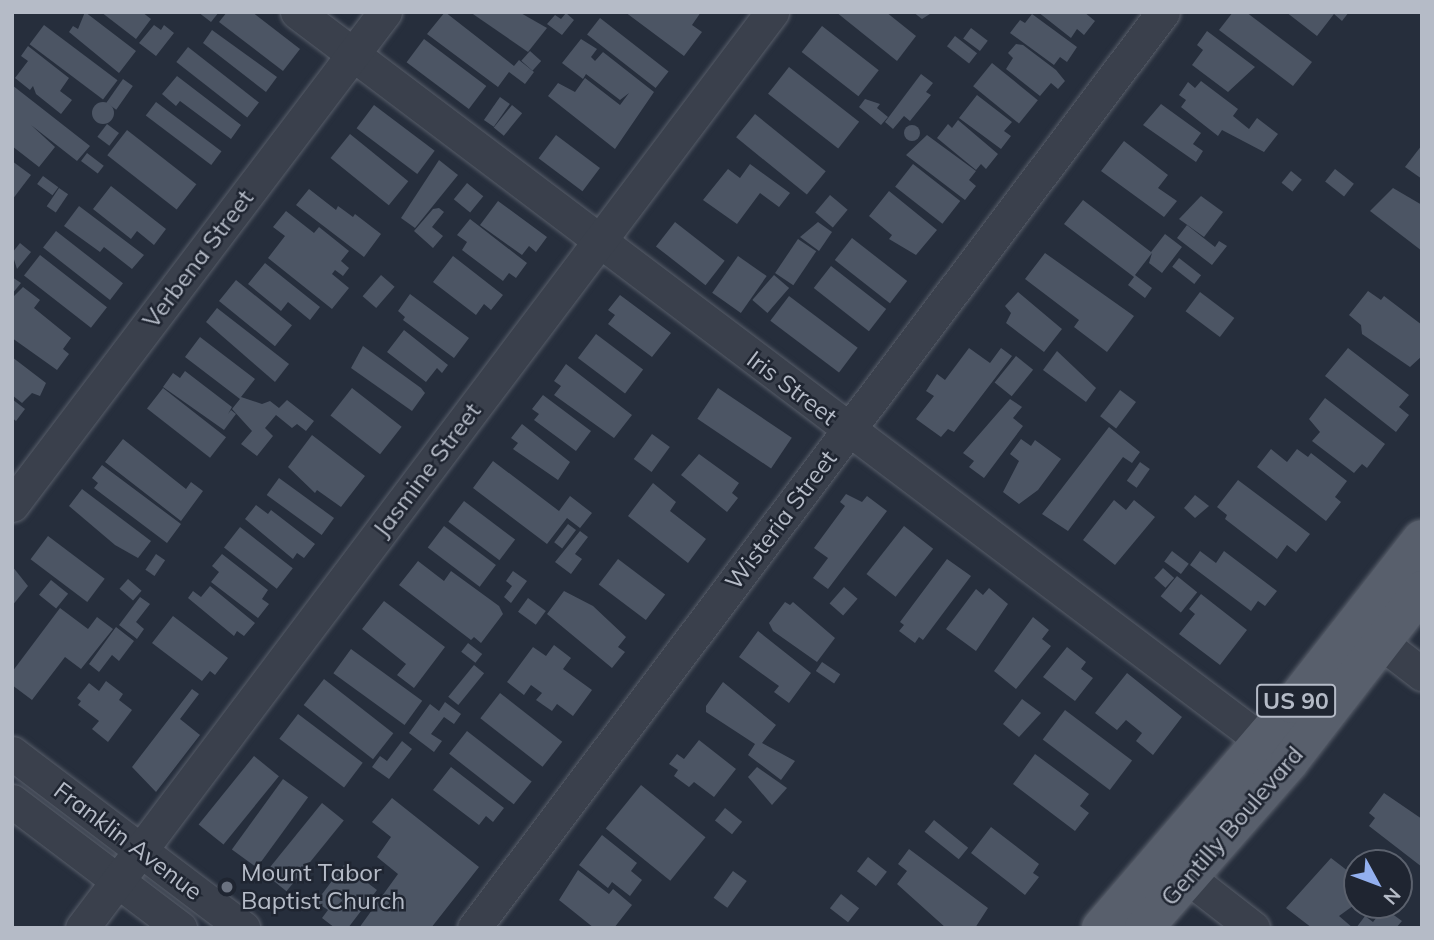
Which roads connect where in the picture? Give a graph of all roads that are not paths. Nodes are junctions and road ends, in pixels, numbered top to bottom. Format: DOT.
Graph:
graph roads {
  1 [pos="297,12"];
  2 [pos="385,12"];
  3 [pos="772,12"];
  4 [pos="1163,12"];
  5 [pos="353,55"];
  6 [pos="599,241"];
  7 [pos="849,430"];
  8 [pos="12,505"];
  9 [pos="1422,539"];
  10 [pos="1422,590"];
  11 [pos="1370,635"];
  12 [pos="1422,674"];
  13 [pos="1275,752"];
  14 [pos="12,753"];
  15 [pos="12,802"];
  16 [pos="141,850"];
  17 [pos="1175,868"];
  18 [pos="118,880"];
  19 [pos="82,928"];
  20 [pos="180,928"];
  21 [pos="243,928"];
  22 [pos="474,928"];
  23 [pos="1101,928"];
  24 [pos="1144,928"];
  25 [pos="1253,928"];
  1 -- 5 [label="street, Iris Street"];
  2 -- 5 [label="street, Verbena Street"];
  3 -- 6 [label="street, Jasmine Street"];
  4 -- 7 [label="street, Wisteria Street"];
  5 -- 6 [label="street, Iris Street"];
  5 -- 8 [label="street, Verbena Street"];
  6 -- 7 [label="street, Iris Street"];
  6 -- 16 [label="street, Jasmine Street"];
  7 -- 13 [label="street, Iris Street"];
  7 -- 22 [label="street, Wisteria Street"];
  9 -- 11 [label="main road, Gentilly Boulevard / US 90"];
  10 -- 11 [label="main road, Gentilly Boulevard / US 90"];
  11 -- 12 [label="street"];
  11 -- 13 [label="main road, Gentilly Boulevard / US 90"];
  13 -- 17 [label="main road, Gentilly Boulevard / US 90"];
  14 -- 16 [label="street, Franklin Avenue"];
  15 -- 18 [label="street, Franklin Avenue"];
  16 -- 18 [label="street, Jasmine Street"];
  16 -- 21 [label="street, Franklin Avenue"];
  17 -- 23 [label="main road, Gentilly Boulevard / US 90"];
  17 -- 24 [label="main road, Gentilly Boulevard / US 90"];
  17 -- 25 [label="street"];
  18 -- 19 [label="street, Jasmine Street"];
  18 -- 20 [label="street, Franklin Avenue"];
}
